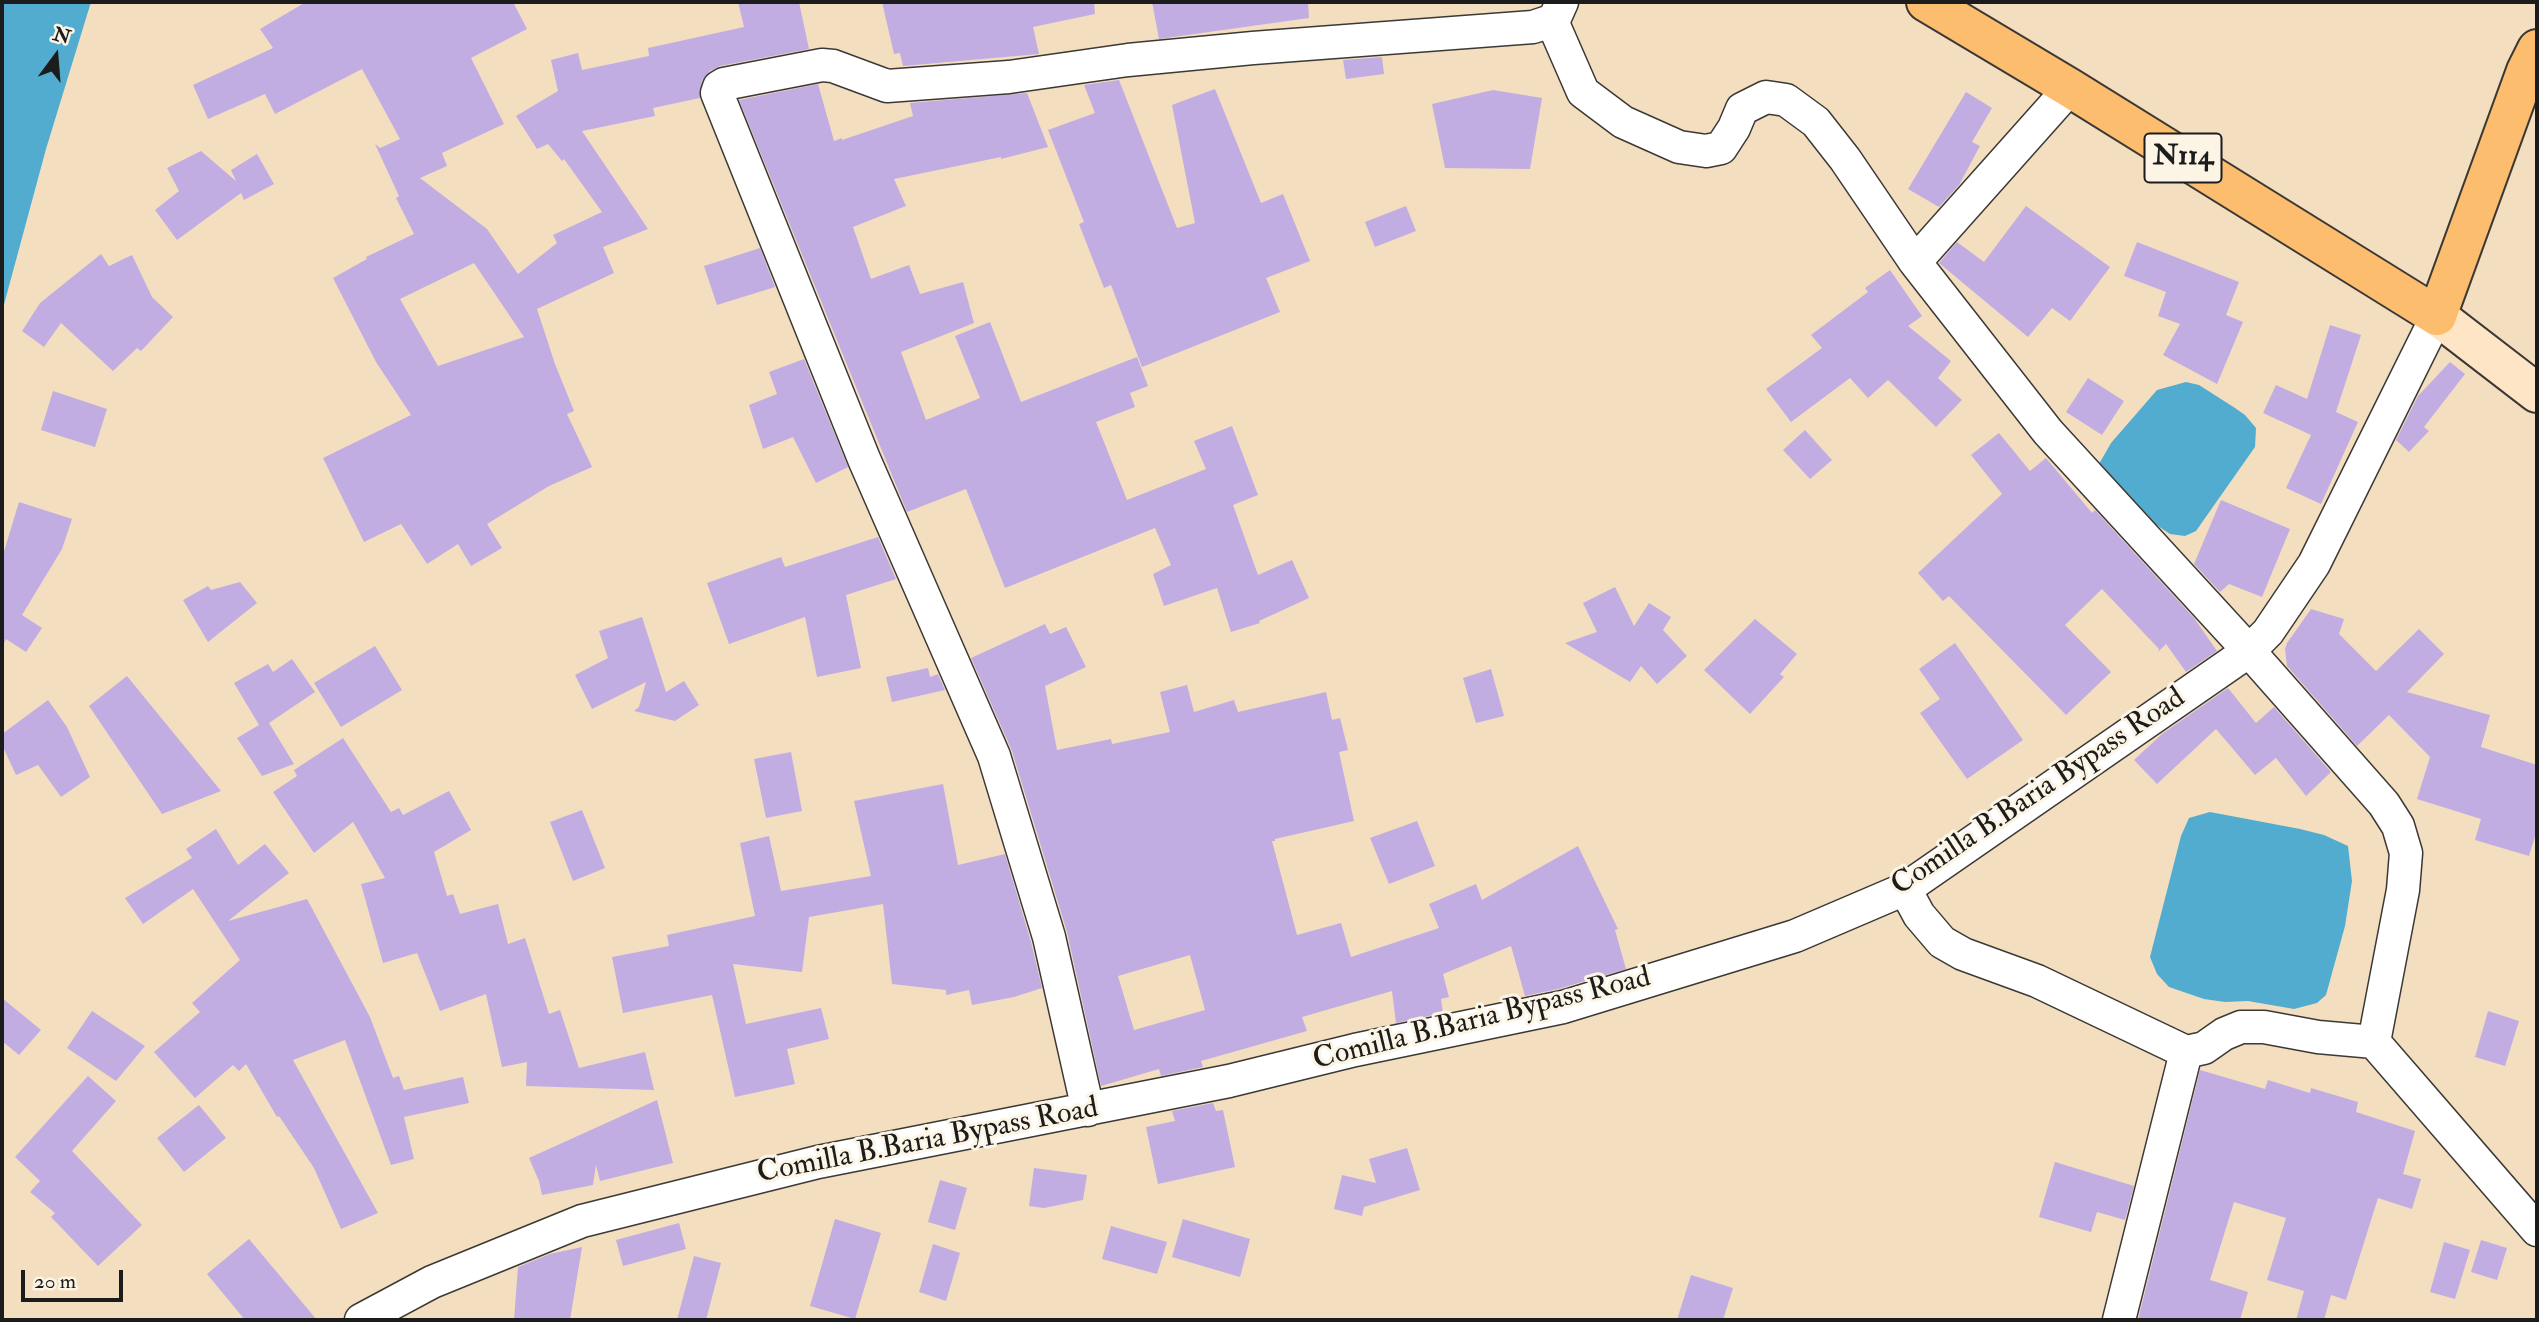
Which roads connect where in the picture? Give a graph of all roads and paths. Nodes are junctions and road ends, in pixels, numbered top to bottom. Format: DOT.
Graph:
graph roads {
  1 [pos="1926,2"];
  2 [pos="1557,12"];
  3 [pos="2537,50"];
  4 [pos="2070,88"];
  5 [pos="1915,262"];
  6 [pos="2437,316"];
  7 [pos="2537,393"];
  8 [pos="2249,651"];
  9 [pos="1905,890"];
  10 [pos="2374,1042"];
  11 [pos="2186,1052"];
  12 [pos="1088,1110"];
  13 [pos="2537,1230"];
  14 [pos="361,1320"];
  15 [pos="2119,1320"];
  1 -- 4 [label="highway, N114"];
  2 -- 5 [label="street"];
  2 -- 12 [label="street"];
  3 -- 6 [label="highway"];
  4 -- 5 [label="street"];
  4 -- 6 [label="highway, N114"];
  5 -- 8 [label="street"];
  6 -- 7 [label="street"];
  6 -- 8 [label="street, Comilla B.Baria Bypass Road"];
  8 -- 9 [label="street, Comilla B.Baria Bypass Road"];
  8 -- 10 [label="street"];
  9 -- 11 [label="street"];
  9 -- 12 [label="street, Comilla B.Baria Bypass Road"];
  10 -- 11 [label="street"];
  10 -- 13 [label="street"];
  11 -- 15 [label="street"];
  12 -- 14 [label="street, Comilla B.Baria Bypass Road"];
}
